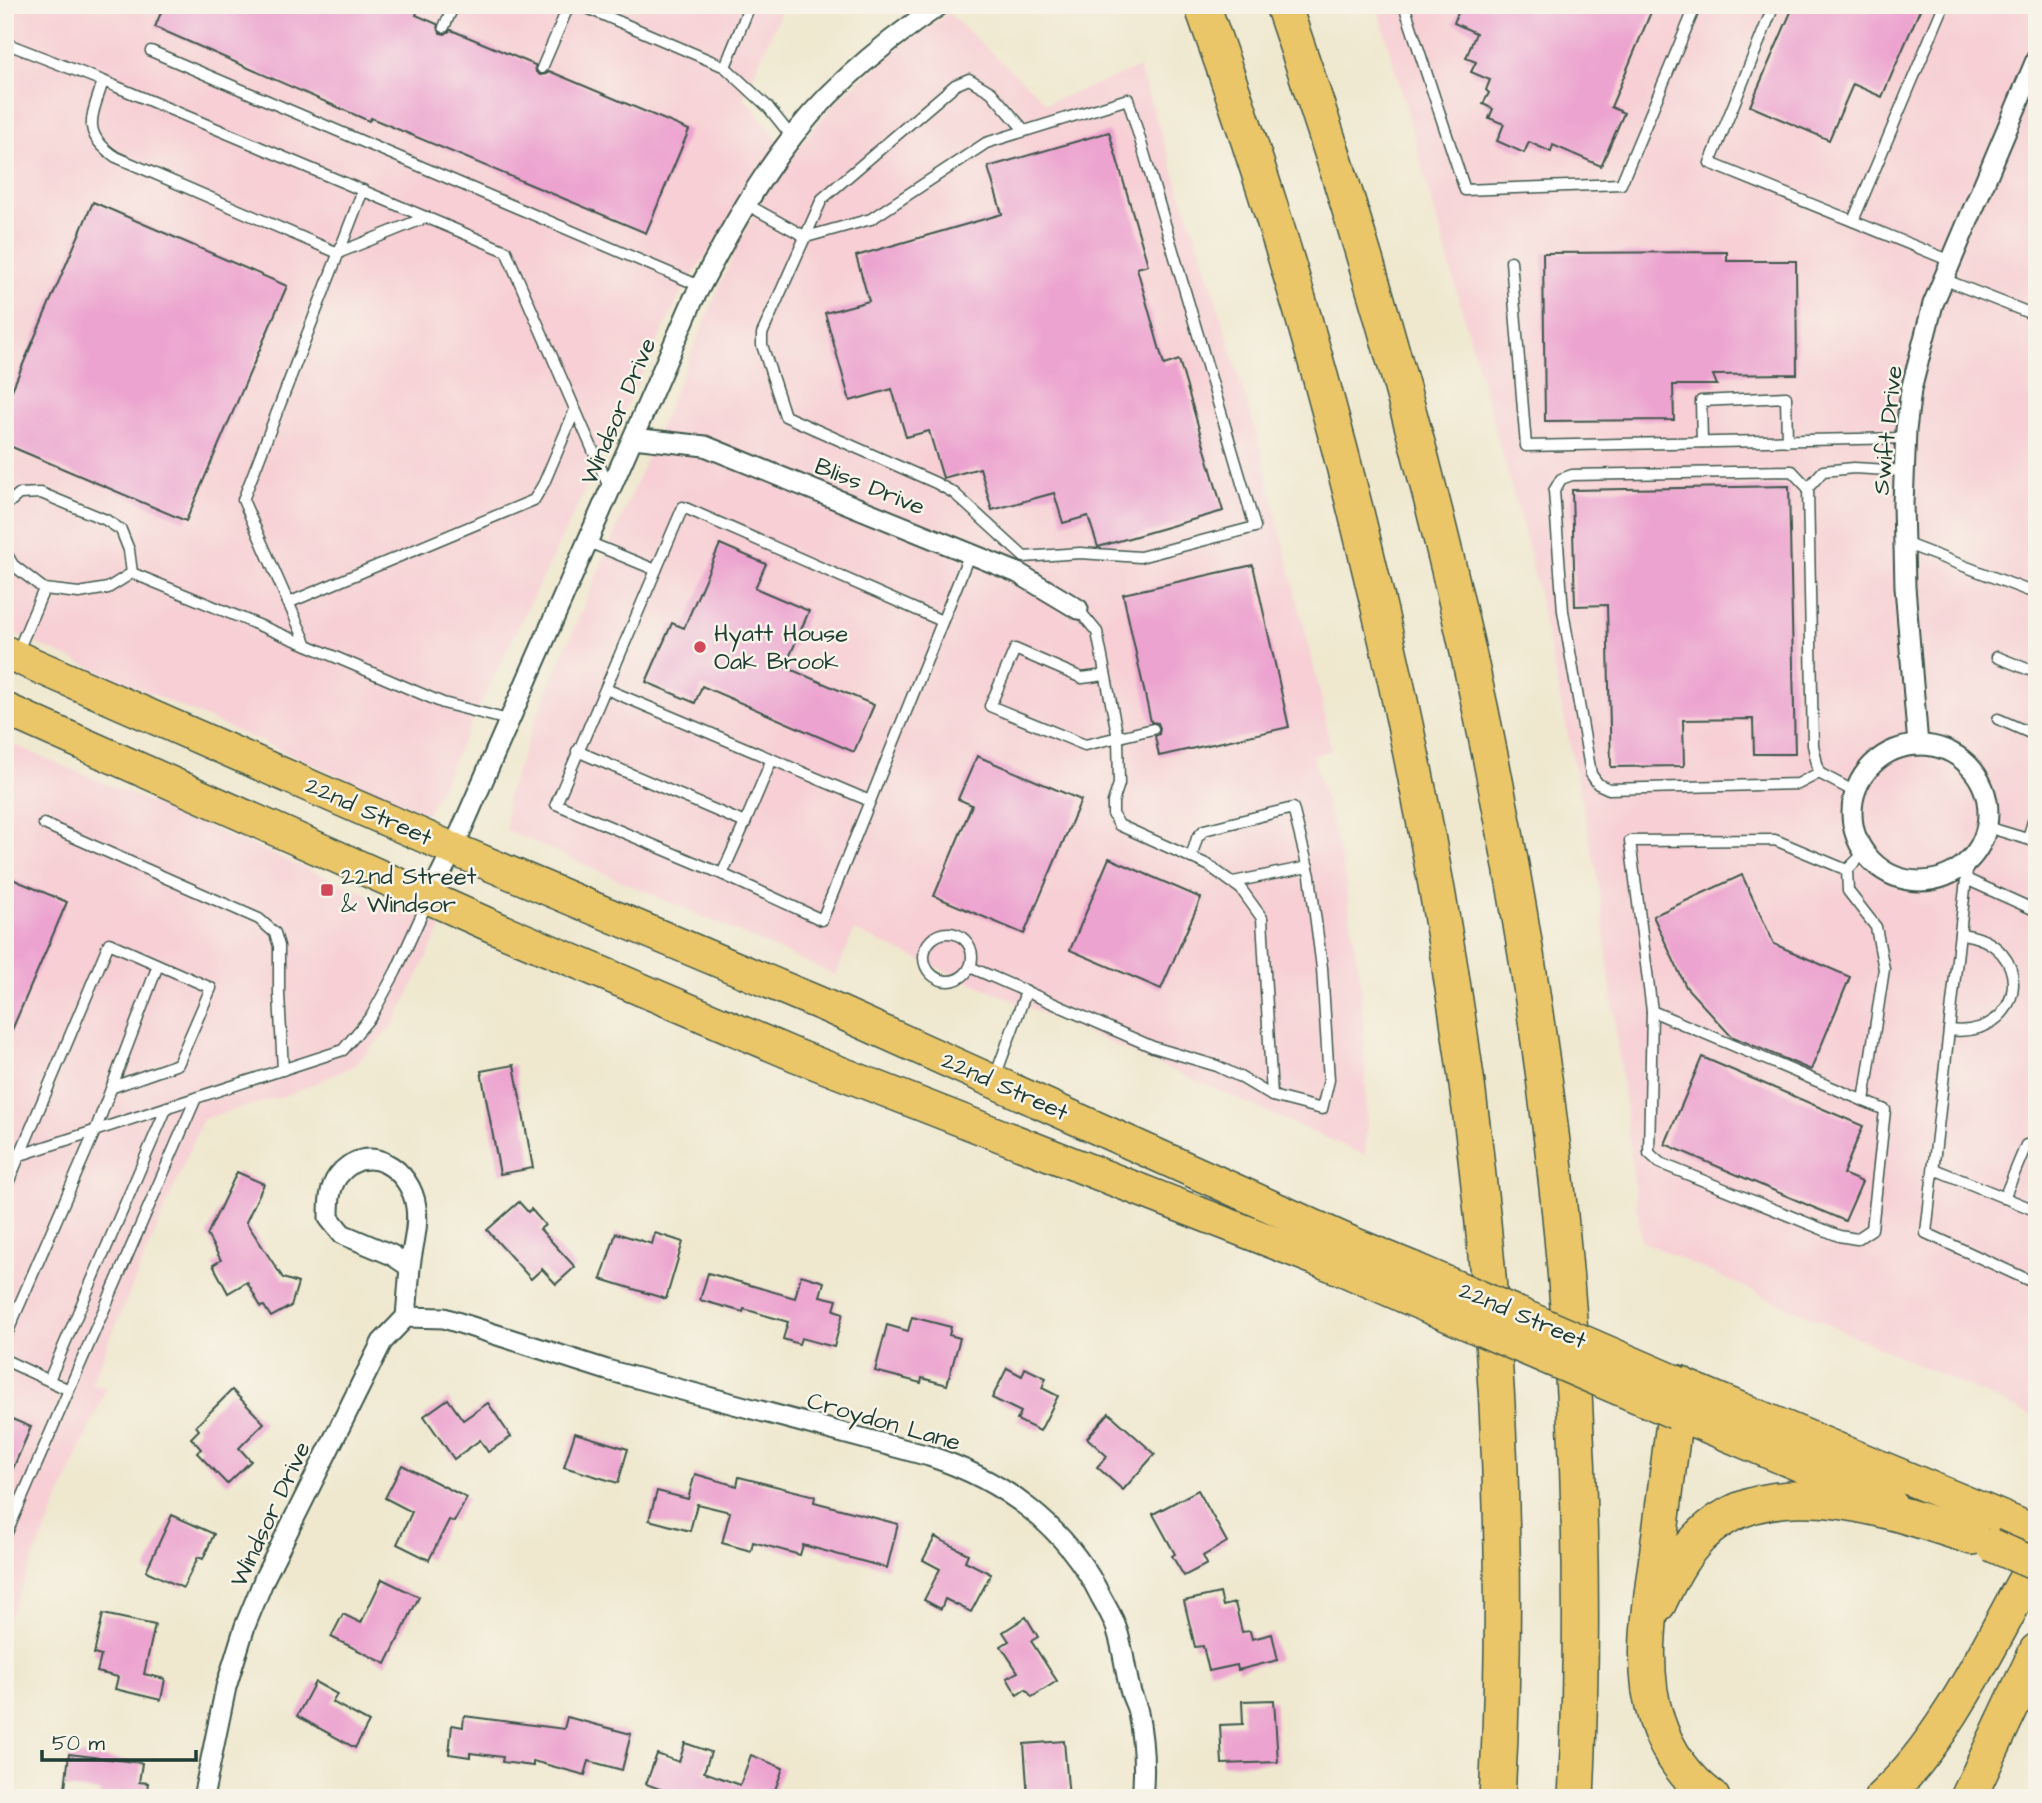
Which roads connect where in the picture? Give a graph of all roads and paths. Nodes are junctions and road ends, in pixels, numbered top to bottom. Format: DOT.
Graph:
graph roads {
  1 [pos="454,5"];
  2 [pos="569,5"];
  3 [pos="580,5"];
  4 [pos="750,5"];
  5 [pos="940,5"];
  6 [pos="1202,5"];
  7 [pos="1283,5"];
  8 [pos="1404,5"];
  9 [pos="1696,5"];
  10 [pos="1774,5"];
  11 [pos="1944,5"];
  12 [pos="444,27"];
  13 [pos="5,43"];
  14 [pos="151,51"];
  15 [pos="2037,58"];
  16 [pos="724,67"];
  17 [pos="542,68"];
  18 [pos="103,81"];
  19 [pos="1025,131"];
  20 [pos="792,137"];
  21 [pos="363,190"];
  22 [pos="746,204"];
  23 [pos="427,217"];
  24 [pos="1853,221"];
  25 [pos="806,237"];
  26 [pos="338,253"];
  27 [pos="1511,261"];
  28 [pos="1951,261"];
  29 [pos="1943,279"];
  30 [pos="700,286"];
  31 [pos="2037,316"];
  32 [pos="575,410"];
  33 [pos="633,438"];
  34 [pos="1906,438"];
  35 [pos="1787,440"];
  36 [pos="1702,442"];
  37 [pos="1905,471"];
  38 [pos="1808,488"];
  39 [pos="611,490"];
  40 [pos="5,506"];
  41 [pos="588,542"];
  42 [pos="1904,543"];
  43 [pos="5,551"];
  44 [pos="970,553"];
  45 [pos="1021,565"];
  46 [pos="656,570"];
  47 [pos="132,573"];
  48 [pos="44,589"];
  49 [pos="2037,594"];
  50 [pos="288,603"];
  51 [pos="1078,609"];
  52 [pos="942,621"];
  53 [pos="307,645"];
  54 [pos="10,654"];
  55 [pos="1997,657"];
  56 [pos="2037,673"];
  57 [pos="1105,675"];
  58 [pos="606,689"];
  59 [pos="5,709"];
  60 [pos="1998,719"];
  61 [pos="508,720"];
  62 [pos="1153,729"];
  63 [pos="2037,736"];
  64 [pos="1118,738"];
  65 [pos="1918,745"];
  66 [pos="577,751"];
  67 [pos="772,759"];
  68 [pos="1819,773"];
  69 [pos="1855,792"];
  70 [pos="870,801"];
  71 [pos="2037,808"];
  72 [pos="745,823"];
  73 [pos="44,824"];
  74 [pos="1987,827"];
  75 [pos="2032,840"];
  76 [pos="453,849"];
  77 [pos="1864,853"];
  78 [pos="1191,858"];
  79 [pos="1308,867"];
  80 [pos="1847,870"];
  81 [pos="1967,871"];
  82 [pos="722,874"];
  83 [pos="1233,882"];
  84 [pos="430,896"];
  85 [pos="2037,911"];
  86 [pos="1960,934"];
  87 [pos="158,965"];
  88 [pos="970,967"];
  89 [pos="1026,992"];
  90 [pos="1652,1011"];
  91 [pos="1949,1030"];
  92 [pos="283,1070"];
  93 [pos="993,1081"];
  94 [pos="113,1087"];
  95 [pos="1272,1096"];
  96 [pos="196,1098"];
  97 [pos="1864,1101"];
  98 [pos="167,1107"];
  99 [pos="95,1131"];
  100 [pos="2037,1150"];
  101 [pos="19,1156"];
  102 [pos="5,1160"];
  103 [pos="1934,1169"];
  104 [pos="5,1190"];
  105 [pos="2004,1198"];
  106 [pos="2037,1211"];
  107 [pos="410,1267"];
  108 [pos="1408,1282"];
  109 [pos="2037,1284"];
  110 [pos="406,1317"];
  111 [pos="5,1338"];
  112 [pos="5,1360"];
  113 [pos="49,1380"];
  114 [pos="69,1390"];
  115 [pos="1677,1398"];
  116 [pos="2037,1532"];
  117 [pos="1989,1534"];
  118 [pos="5,1537"];
  119 [pos="2037,1559"];
  120 [pos="2037,1565"];
  121 [pos="1649,1623"];
  122 [pos="2037,1636"];
  123 [pos="2037,1651"];
  124 [pos="2005,1719"];
  125 [pos="204,1798"];
  126 [pos="1142,1798"];
  127 [pos="1497,1798"];
  128 [pos="1576,1798"];
  129 [pos="1712,1798"];
  130 [pos="1882,1798"];
  131 [pos="1968,1798"];
  1 -- 12 [label="lane"];
  2 -- 17 [label="lane"];
  3 -- 16 [label="lane"];
  4 -- 16 [label="lane"];
  5 -- 20 [label="street, Windsor Drive"];
  6 -- 127 [label="highway"];
  7 -- 128 [label="highway"];
  8 -- 9 [label="lane"];
  10 -- 24 [label="lane"];
  11 -- 24 [label="lane"];
  13 -- 18 [label="lane"];
  14 -- 30 [label="lane"];
  15 -- 28 [label="street, Swift Drive"];
  16 -- 20 [label="lane"];
  18 -- 21 [label="lane"];
  18 -- 26 [label="lane"];
  19 -- 25 [label="lane"];
  19 -- 25 [label="lane"];
  19 -- 45 [label="lane"];
  20 -- 22 [label="street, Windsor Drive"];
  21 -- 23 [label="lane"];
  21 -- 26 [label="lane"];
  22 -- 25 [label="lane"];
  22 -- 30 [label="street, Windsor Drive"];
  23 -- 26 [label="lane"];
  23 -- 32 [label="lane"];
  24 -- 28 [label="lane"];
  25 -- 45 [label="lane"];
  26 -- 50 [label="lane"];
  27 -- 36 [label="lane"];
  28 -- 29 [label="street, Swift Drive"];
  29 -- 31 [label="lane"];
  29 -- 34 [label="street, Swift Drive"];
  30 -- 33 [label="street, Windsor Drive"];
  32 -- 39 [label="lane"];
  32 -- 50 [label="lane"];
  33 -- 39 [label="street, Windsor Drive"];
  33 -- 44 [label="street, Bliss Drive"];
  34 -- 35 [label="lane"];
  34 -- 37 [label="street, Swift Drive"];
  35 -- 36 [label="lane"];
  35 -- 36 [label="lane"];
  37 -- 38 [label="lane"];
  37 -- 42 [label="street, Swift Drive"];
  38 -- 68 [label="lane"];
  38 -- 68 [label="lane"];
  39 -- 41 [label="street, Windsor Drive"];
  40 -- 47 [label="lane"];
  41 -- 46 [label="lane"];
  41 -- 61 [label="street, Windsor Drive"];
  42 -- 49 [label="lane"];
  42 -- 65 [label="street, Swift Drive"];
  43 -- 48 [label="lane"];
  44 -- 45 [label="street, Bliss Drive"];
  44 -- 52 [label="lane"];
  45 -- 51 [label="street, Bliss Drive"];
  46 -- 52 [label="lane"];
  46 -- 58 [label="lane"];
  47 -- 48 [label="lane"];
  47 -- 53 [label="lane"];
  48 -- 54 [label="lane"];
  50 -- 53 [label="lane"];
  51 -- 57 [label="lane"];
  52 -- 70 [label="lane"];
  53 -- 61 [label="lane"];
  54 -- 76 [label="main road, 22nd Street"];
  55 -- 56 [label="lane"];
  57 -- 64 [label="lane"];
  57 -- 64 [label="lane"];
  58 -- 66 [label="lane"];
  58 -- 67 [label="lane"];
  59 -- 84 [label="main road, 22nd Street"];
  60 -- 63 [label="lane"];
  61 -- 76 [label="street, Windsor Drive"];
  62 -- 64 [label="lane"];
  64 -- 78 [label="lane"];
  65 -- 69 [label="street"];
  65 -- 74 [label="street"];
  66 -- 72 [label="lane"];
  66 -- 82 [label="lane"];
  67 -- 70 [label="lane"];
  67 -- 72 [label="lane"];
  68 -- 69 [label="lane"];
  69 -- 77 [label="street"];
  70 -- 82 [label="lane"];
  71 -- 75 [label="lane"];
  72 -- 82 [label="lane"];
  73 -- 92 [label="lane"];
  74 -- 75 [label="lane"];
  74 -- 81 [label="street"];
  76 -- 84 [label="street, Windsor Drive"];
  76 -- 93 [label="main road, 22nd Street"];
  77 -- 80 [label="lane"];
  77 -- 81 [label="street"];
  78 -- 79 [label="lane"];
  78 -- 83 [label="lane"];
  79 -- 83 [label="lane"];
  79 -- 95 [label="lane"];
  80 -- 90 [label="lane"];
  80 -- 97 [label="lane"];
  81 -- 85 [label="lane"];
  81 -- 86 [label="lane"];
  83 -- 95 [label="lane"];
  84 -- 92 [label="lane"];
  84 -- 108 [label="main road, 22nd Street"];
  86 -- 91 [label="lane"];
  86 -- 91 [label="lane"];
  87 -- 94 [label="lane"];
  87 -- 94 [label="lane"];
  87 -- 101 [label="lane"];
  88 -- 88 [label="lane"];
  88 -- 89 [label="lane"];
  89 -- 93 [label="lane"];
  89 -- 95 [label="lane"];
  90 -- 97 [label="lane"];
  90 -- 97 [label="lane"];
  91 -- 103 [label="lane"];
  92 -- 96 [label="lane"];
  93 -- 108 [label="main road, 22nd Street"];
  94 -- 99 [label="lane"];
  96 -- 98 [label="lane"];
  96 -- 114 [label="lane"];
  98 -- 99 [label="lane"];
  98 -- 113 [label="lane"];
  99 -- 101 [label="lane"];
  99 -- 111 [label="lane"];
  100 -- 105 [label="lane"];
  101 -- 102 [label="lane"];
  101 -- 104 [label="lane"];
  103 -- 105 [label="lane"];
  103 -- 109 [label="lane"];
  105 -- 106 [label="lane"];
  107 -- 107 [label="street"];
  107 -- 110 [label="street"];
  108 -- 115 [label="main road, 22nd Street, bridge"];
  110 -- 125 [label="street, Windsor Drive"];
  110 -- 126 [label="street, Croydon Lane"];
  112 -- 113 [label="lane"];
  113 -- 114 [label="lane"];
  114 -- 118 [label="lane"];
  115 -- 117 [label="main road, 22nd Street"];
  115 -- 121 [label="highway"];
  116 -- 117 [label="main road"];
  117 -- 120 [label="main road, bridge"];
  117 -- 121 [label="highway"];
  119 -- 130 [label="highway"];
  121 -- 129 [label="highway"];
  122 -- 124 [label="highway"];
  123 -- 124 [label="highway"];
  124 -- 131 [label="highway"];
}
